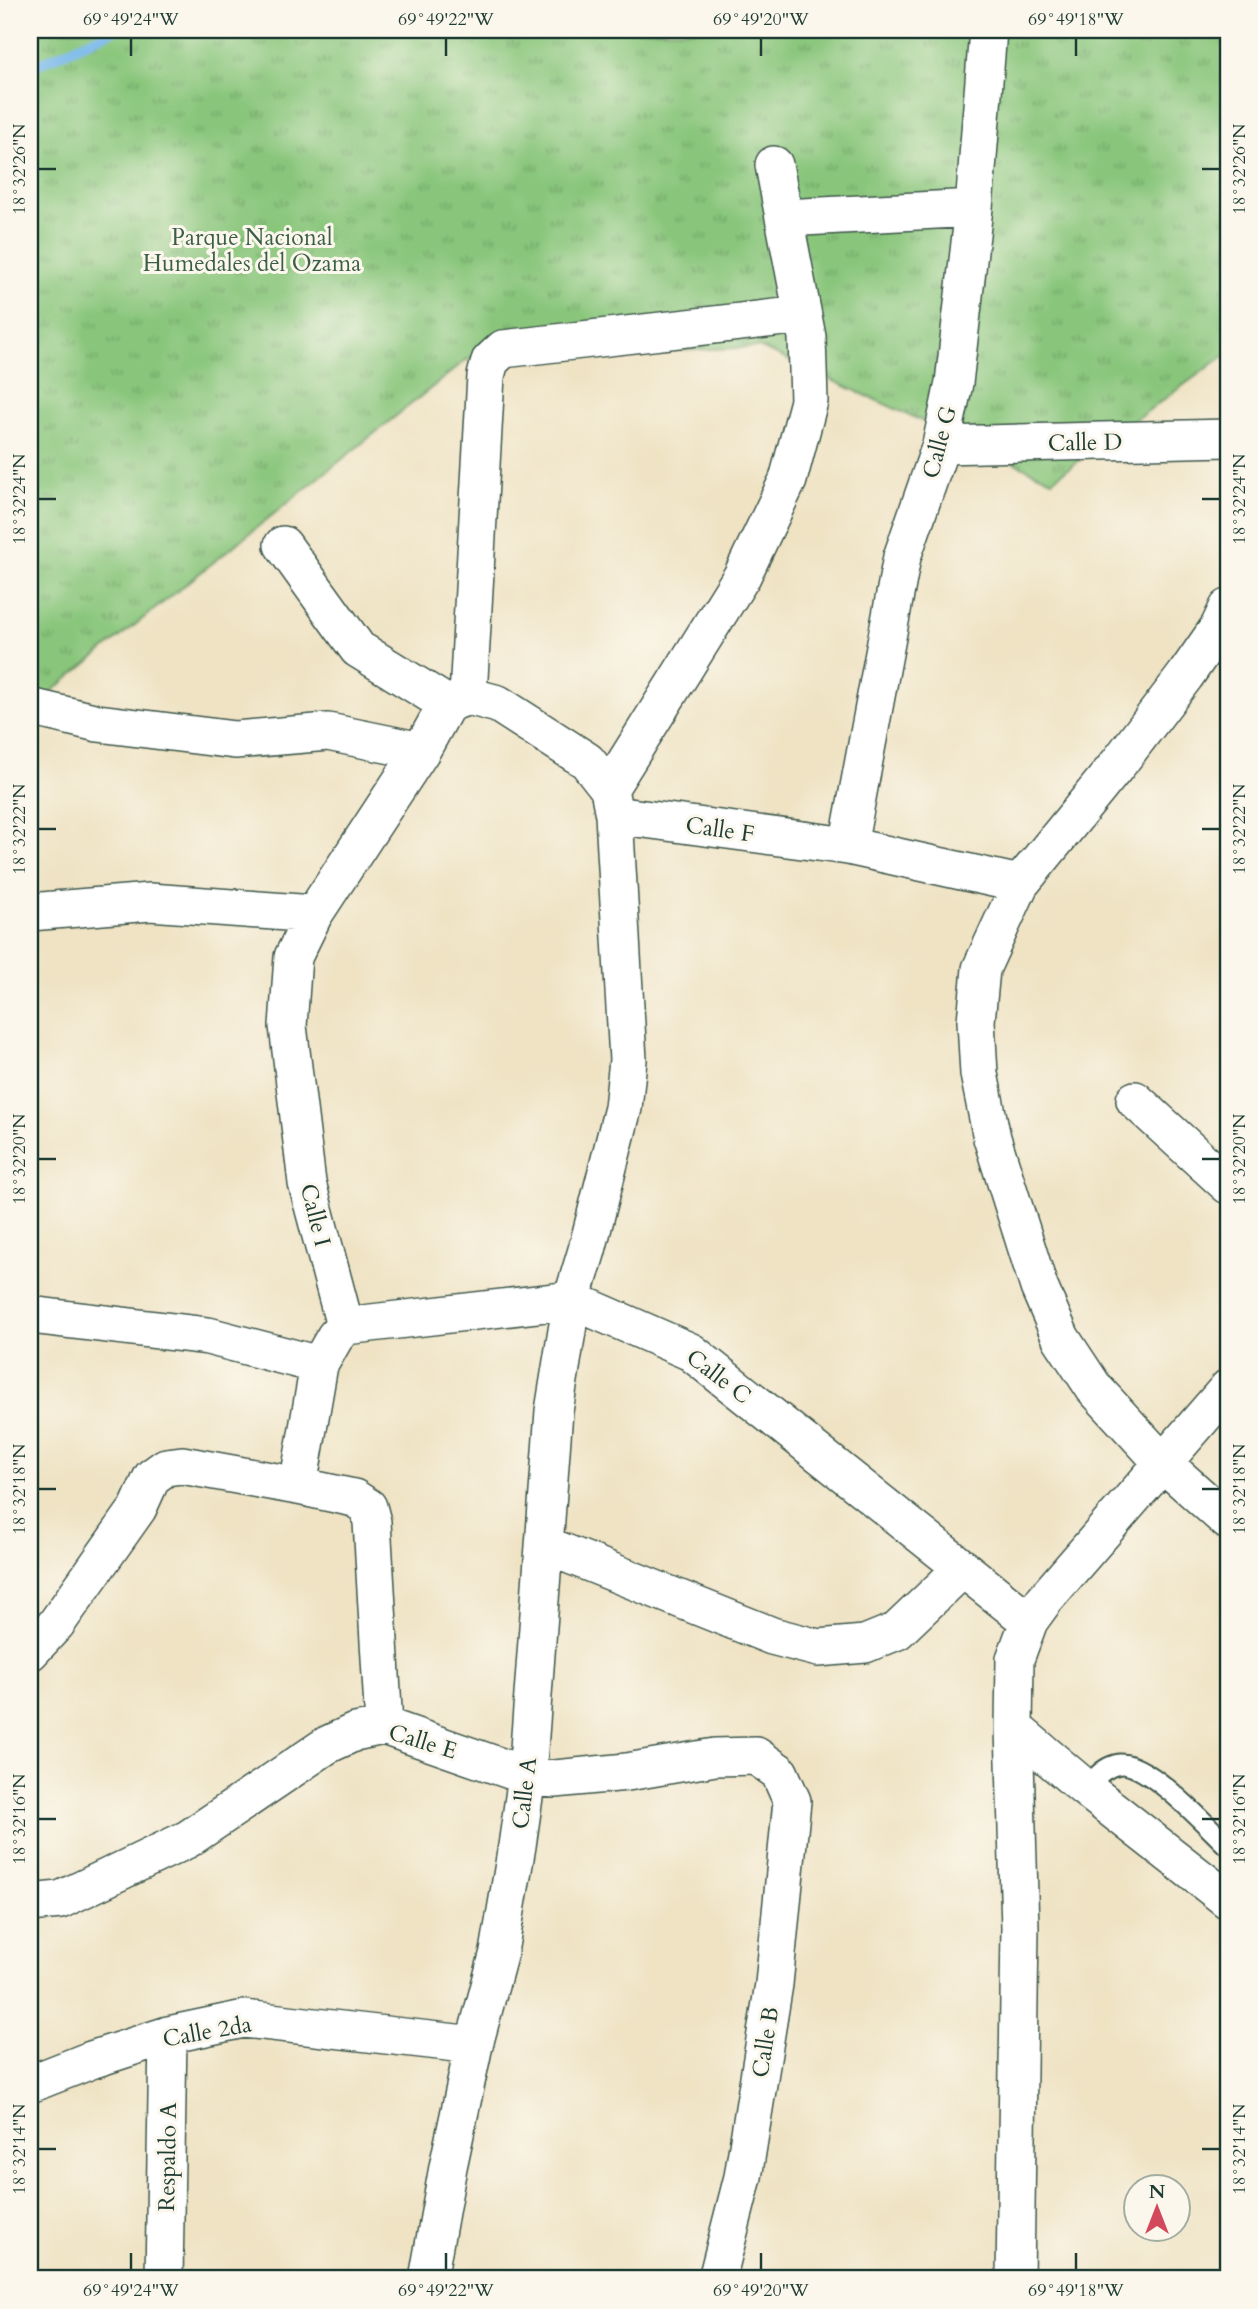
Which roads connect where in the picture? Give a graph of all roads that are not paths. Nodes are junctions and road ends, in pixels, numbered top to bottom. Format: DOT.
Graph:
graph roads {
  1 [pos="988,30"];
  2 [pos="774,166"];
  3 [pos="974,208"];
  4 [pos="784,218"];
  5 [pos="802,315"];
  6 [pos="1228,438"];
  7 [pos="941,445"];
  8 [pos="284,545"];
  9 [pos="1228,608"];
  10 [pos="457,700"];
  11 [pos="30,707"];
  12 [pos="421,751"];
  13 [pos="612,802"];
  14 [pos="848,846"];
  15 [pos="1020,884"];
  16 [pos="30,912"];
  17 [pos="314,914"];
  18 [pos="1135,1100"];
  19 [pos="1228,1185"];
  20 [pos="572,1300"];
  21 [pos="30,1315"];
  22 [pos="345,1326"];
  23 [pos="319,1365"];
  24 [pos="1228,1388"];
  25 [pos="1163,1463"];
  26 [pos="298,1486"];
  27 [pos="1228,1521"];
  28 [pos="545,1545"];
  29 [pos="963,1568"];
  30 [pos="1028,1621"];
  31 [pos="30,1651"];
  32 [pos="384,1726"];
  33 [pos="1014,1728"];
  34 [pos="527,1776"];
  35 [pos="1085,1788"];
  36 [pos="792,1801"];
  37 [pos="1228,1846"];
  38 [pos="1228,1900"];
  39 [pos="30,1903"];
  40 [pos="169,2035"];
  41 [pos="474,2045"];
  42 [pos="30,2084"];
  43 [pos="164,2279"];
  44 [pos="428,2279"];
  45 [pos="717,2279"];
  46 [pos="1015,2279"];
  1 -- 3 [label="street, Calle G"];
  2 -- 4 [label="street"];
  3 -- 4 [label="street"];
  3 -- 7 [label="street, Calle G"];
  4 -- 5 [label="street"];
  5 -- 10 [label="street"];
  5 -- 13 [label="street"];
  6 -- 7 [label="street, Calle D"];
  7 -- 14 [label="street, Calle G"];
  8 -- 10 [label="street"];
  9 -- 15 [label="street"];
  10 -- 12 [label="street, Calle I"];
  10 -- 13 [label="street"];
  11 -- 12 [label="street"];
  12 -- 17 [label="street, Calle I"];
  13 -- 14 [label="street, Calle F"];
  13 -- 20 [label="street, Calle A"];
  14 -- 15 [label="street, Calle F"];
  15 -- 25 [label="street"];
  16 -- 17 [label="street"];
  17 -- 22 [label="street, Calle I"];
  18 -- 19 [label="street"];
  20 -- 22 [label="street"];
  20 -- 28 [label="street, Calle A"];
  20 -- 29 [label="street, Calle C"];
  21 -- 23 [label="street"];
  22 -- 23 [label="street"];
  23 -- 26 [label="street"];
  24 -- 25 [label="street"];
  25 -- 27 [label="street"];
  25 -- 30 [label="street"];
  26 -- 31 [label="street"];
  26 -- 32 [label="street"];
  28 -- 29 [label="street"];
  28 -- 34 [label="street, Calle A"];
  29 -- 30 [label="street, Calle C"];
  30 -- 33 [label="street"];
  32 -- 34 [label="street, Calle E"];
  32 -- 39 [label="street, Calle E"];
  33 -- 35 [label="street"];
  33 -- 46 [label="street"];
  34 -- 36 [label="street, Calle E"];
  34 -- 41 [label="street, Calle A"];
  35 -- 37 [label="lane"];
  35 -- 38 [label="street"];
  36 -- 45 [label="street, Calle B"];
  40 -- 41 [label="street, Calle 2da"];
  40 -- 42 [label="street, Calle 2da"];
  40 -- 43 [label="street, Respaldo A"];
  41 -- 44 [label="street, Calle A"];
}
